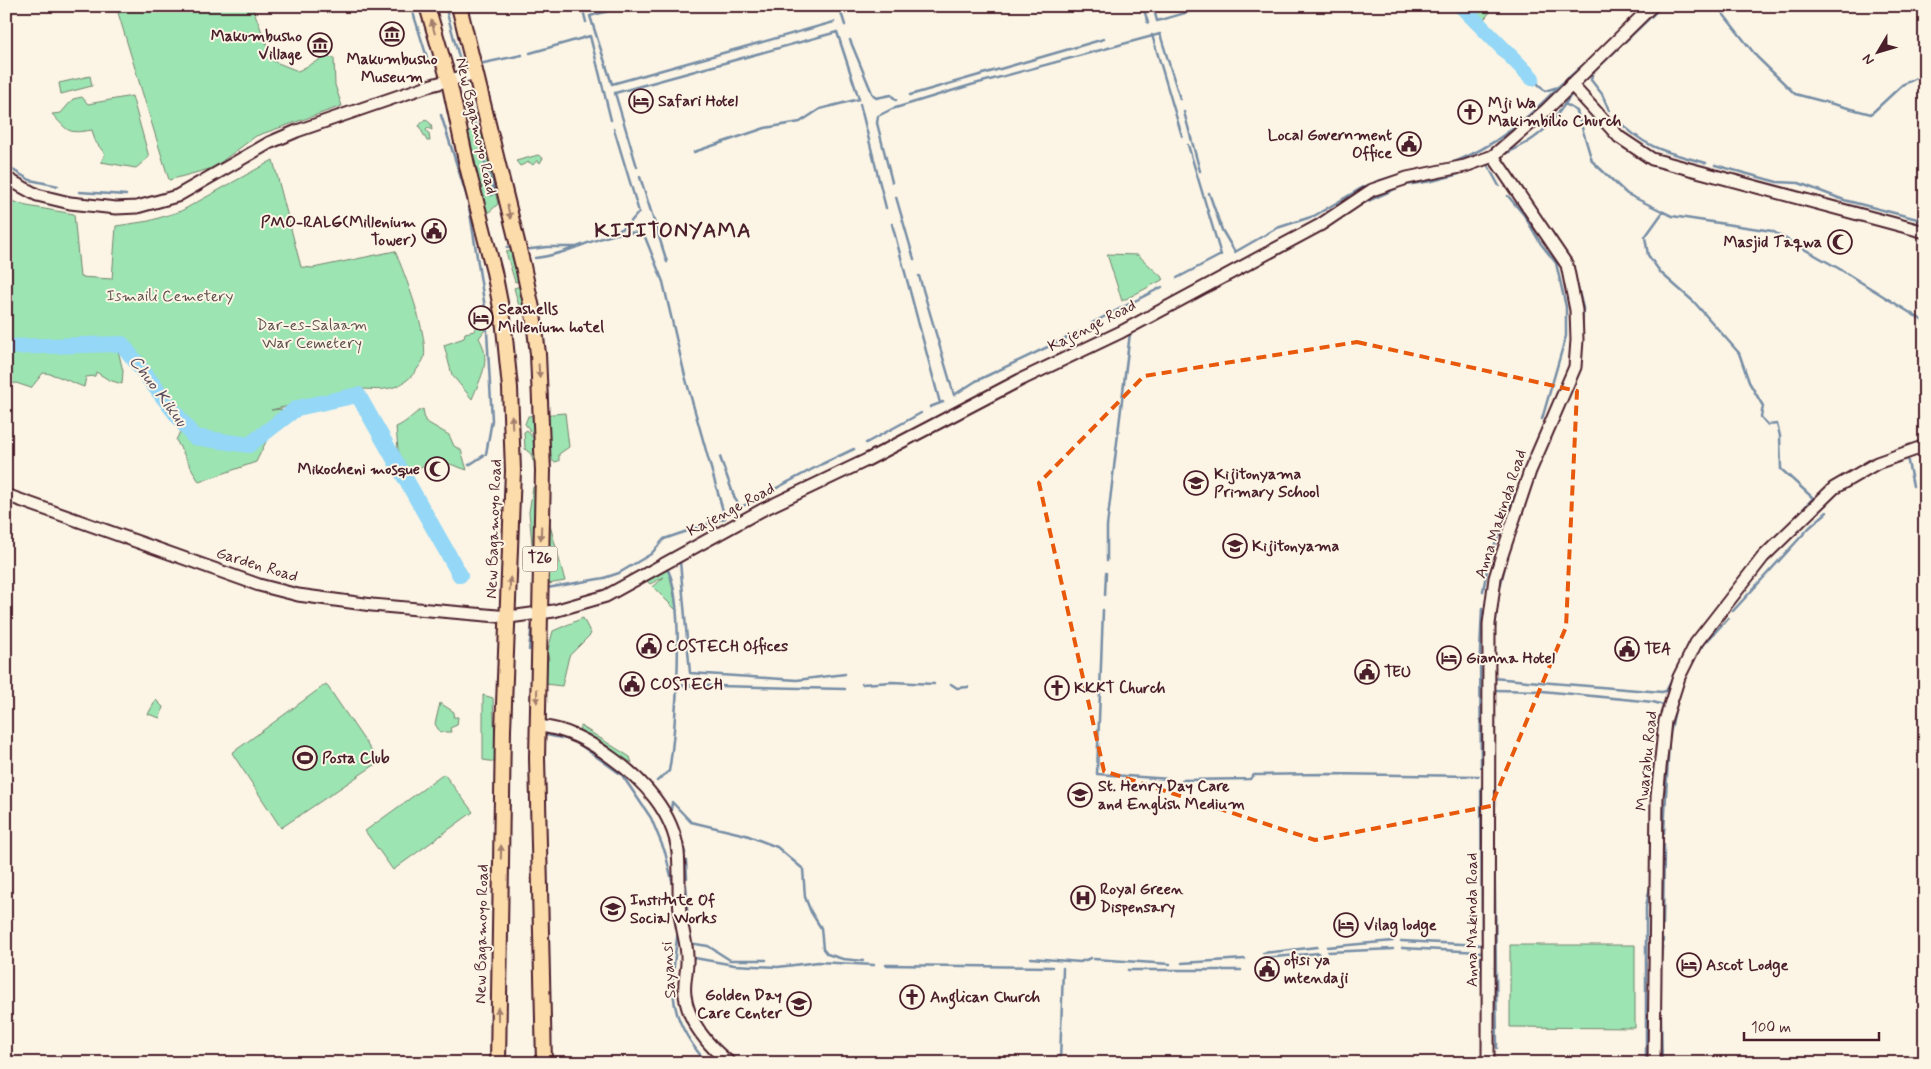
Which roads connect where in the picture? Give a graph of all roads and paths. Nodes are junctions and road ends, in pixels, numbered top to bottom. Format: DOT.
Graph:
graph roads {
  1 [pos="427,6"];
  2 [pos="459,6"];
  3 [pos="1652,6"];
  4 [pos="476,73"];
  5 [pos="449,81"];
  6 [pos="1571,84"];
  7 [pos="1495,160"];
  8 [pos="6,178"];
  9 [pos="1925,232"];
  10 [pos="1925,446"];
  11 [pos="6,495"];
  12 [pos="538,613"];
  13 [pos="509,617"];
  14 [pos="537,726"];
  15 [pos="498,1063"];
  16 [pos="544,1063"];
  17 [pos="730,1063"];
  18 [pos="1488,1063"];
  19 [pos="1654,1063"];
  5 -- 1 [label="highway, New Bagamoyo Road / T26, one-way"];
  2 -- 4 [label="highway, New Bagamoyo Road / T26"];
  3 -- 6 [label="street, Kajenge Road"];
  4 -- 5 [label="street"];
  4 -- 12 [label="highway, New Bagamoyo Road / T26, one-way"];
  5 -- 8 [label="street"];
  13 -- 5 [label="highway, New Bagamoyo Road / T26, one-way"];
  6 -- 7 [label="street, Kajenge Road"];
  6 -- 9 [label="street"];
  7 -- 12 [label="street, Kajenge Road"];
  7 -- 18 [label="street, Anna Makinda Road"];
  10 -- 19 [label="street, Mwarabu Road"];
  11 -- 13 [label="street, Garden Road"];
  12 -- 13 [label="street, Kajenge Road"];
  12 -- 14 [label="highway, New Bagamoyo Road / T26, one-way"];
  15 -- 13 [label="highway, New Bagamoyo Road / T26, one-way"];
  14 -- 16 [label="highway, New Bagamoyo Road / T26"];
  14 -- 17 [label="street, Sayansi"];
}
